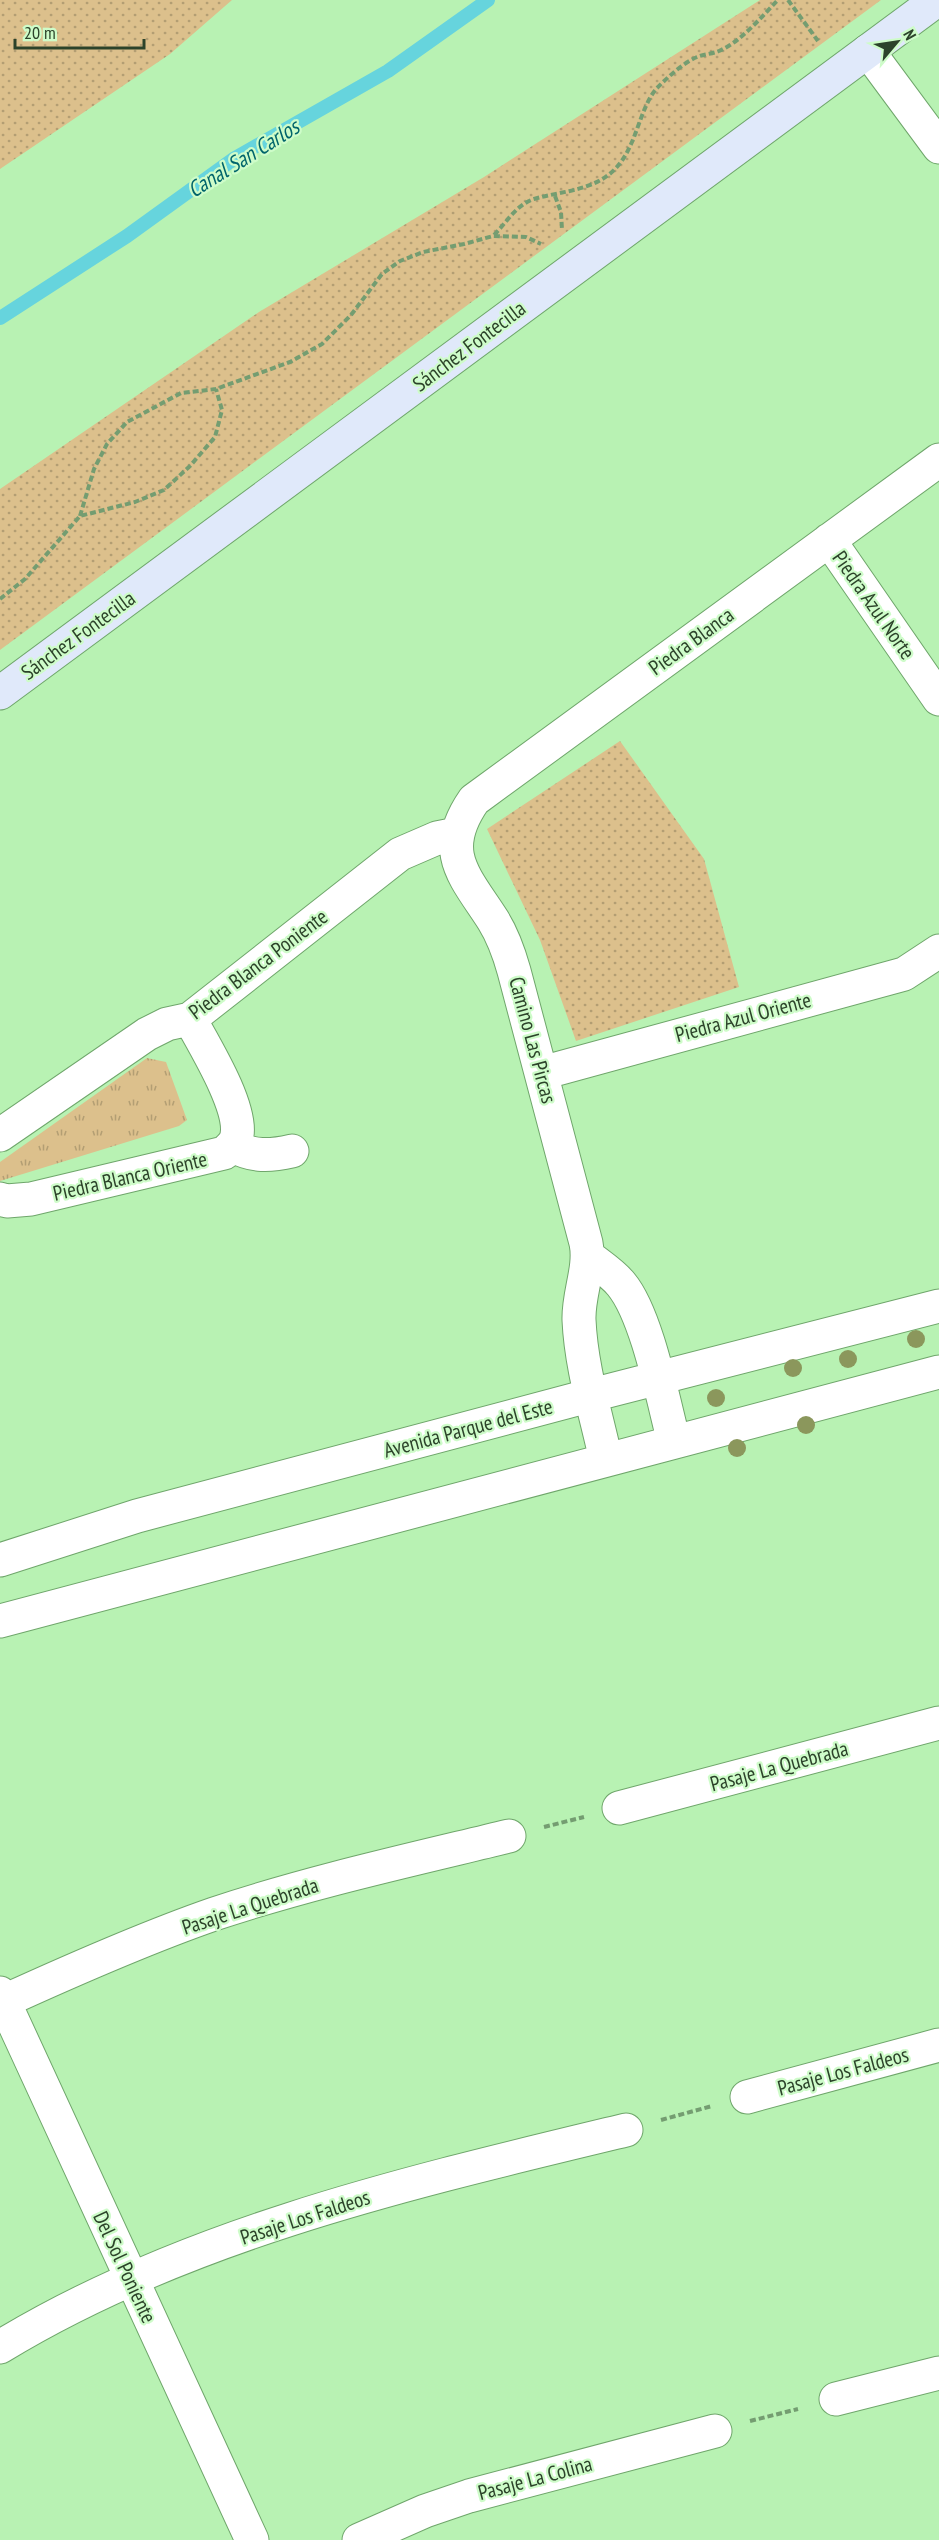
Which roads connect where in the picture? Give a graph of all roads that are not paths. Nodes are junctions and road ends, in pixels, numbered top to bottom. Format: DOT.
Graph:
graph roads {
  1 [pos="937,0"];
  2 [pos="868,51"];
  3 [pos="939,147"];
  4 [pos="939,460"];
  5 [pos="829,540"];
  6 [pos="0,693"];
  7 [pos="939,699"];
  8 [pos="457,834"];
  9 [pos="939,951"];
  10 [pos="190,1019"];
  11 [pos="542,1073"];
  12 [pos="0,1135"];
  13 [pos="232,1146"];
  14 [pos="292,1151"];
  15 [pos="0,1199"];
  16 [pos="589,1257"];
  17 [pos="939,1306"];
  18 [pos="939,1372"];
  19 [pos="657,1378"];
  20 [pos="592,1395"];
  21 [pos="674,1442"];
  22 [pos="606,1460"];
  23 [pos="0,1560"];
  24 [pos="0,1621"];
  25 [pos="939,1723"];
  26 [pos="619,1808"];
  27 [pos="509,1836"];
  28 [pos="1,1999"];
  29 [pos="939,2045"];
  30 [pos="747,2097"];
  31 [pos="626,2130"];
  32 [pos="131,2280"];
  33 [pos="0,2347"];
  34 [pos="939,2373"];
  35 [pos="836,2399"];
  36 [pos="715,2431"];
  37 [pos="252,2540"];
  38 [pos="359,2540"];
  1 -- 2 [label="street, Sánchez Fontecilla"];
  2 -- 3 [label="street"];
  2 -- 6 [label="street, Sánchez Fontecilla"];
  4 -- 5 [label="street, Piedra Blanca"];
  5 -- 7 [label="street, Piedra Azul Norte"];
  5 -- 8 [label="street, Piedra Blanca"];
  8 -- 10 [label="street, Piedra Blanca Poniente"];
  8 -- 11 [label="street, Camino Las Pircas"];
  9 -- 11 [label="street, Piedra Azul Oriente"];
  10 -- 12 [label="street, Piedra Blanca Poniente"];
  10 -- 13 [label="street"];
  11 -- 16 [label="street, Camino Las Pircas"];
  13 -- 14 [label="street, Piedra Blanca Oriente"];
  13 -- 15 [label="street, Piedra Blanca Oriente"];
  16 -- 19 [label="street"];
  16 -- 20 [label="street, Camino Las Pircas"];
  17 -- 19 [label="street, Avenida Parque del Este"];
  18 -- 21 [label="street"];
  19 -- 20 [label="street, Avenida Parque del Este"];
  19 -- 21 [label="street"];
  20 -- 22 [label="street, Camino Las Pircas"];
  20 -- 23 [label="street, Avenida Parque del Este"];
  21 -- 22 [label="street"];
  22 -- 24 [label="street"];
  25 -- 26 [label="street, Pasaje La Quebrada"];
  27 -- 28 [label="street, Pasaje La Quebrada"];
  28 -- 32 [label="street, Del Sol Poniente"];
  29 -- 30 [label="street, Pasaje Los Faldeos"];
  31 -- 32 [label="street, Pasaje Los Faldeos"];
  32 -- 33 [label="street, Pasaje Los Faldeos"];
  32 -- 37 [label="street, Del Sol Poniente"];
  34 -- 35 [label="street"];
  36 -- 38 [label="street, Pasaje La Colina"];
}
